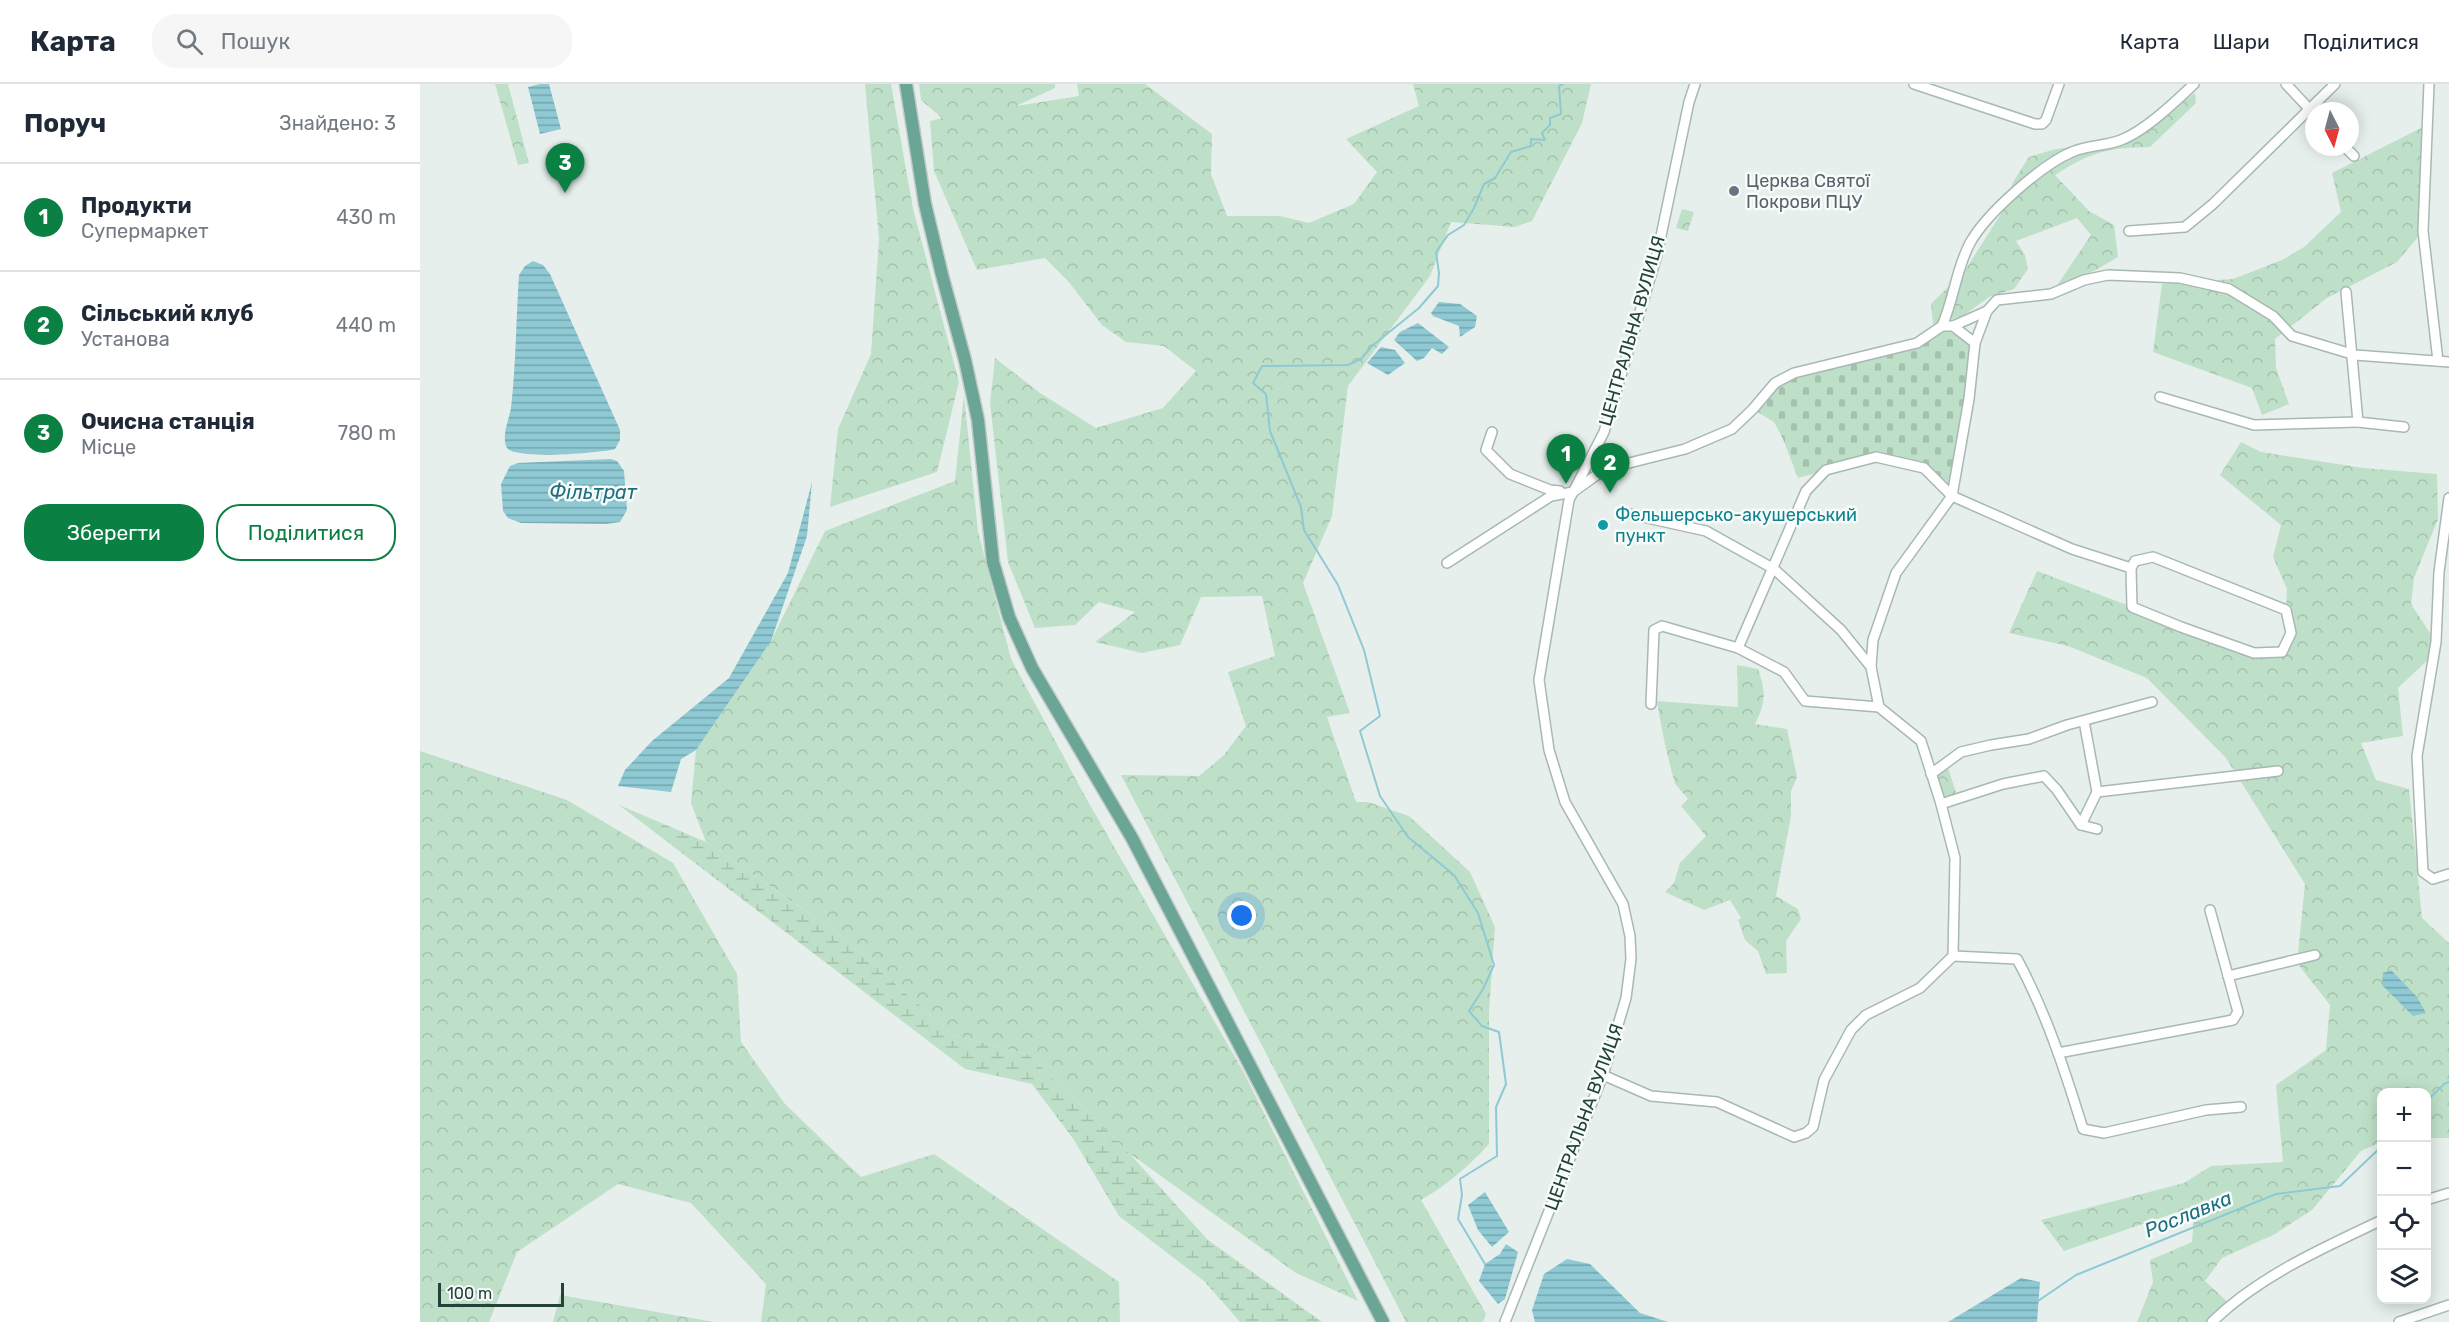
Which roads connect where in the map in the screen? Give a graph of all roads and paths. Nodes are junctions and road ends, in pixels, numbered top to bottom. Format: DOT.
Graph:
graph roads {
  1 [pos="906,84"];
  2 [pos="1695,84"];
  3 [pos="1914,84"];
  4 [pos="2059,84"];
  5 [pos="2194,84"];
  6 [pos="2286,84"];
  7 [pos="2335,84"];
  8 [pos="2429,84"];
  9 [pos="2320,102"];
  10 [pos="2305,104"];
  11 [pos="2305,118"];
  12 [pos="2129,231"];
  13 [pos="2346,292"];
  14 [pos="1987,311"];
  15 [pos="1942,326"];
  16 [pos="1953,326"];
  17 [pos="1974,343"];
  18 [pos="2351,353"];
  19 [pos="2438,361"];
  20 [pos="2449,362"];
  21 [pos="2160,396"];
  22 [pos="2358,422"];
  23 [pos="2404,428"];
  24 [pos="1492,432"];
  25 [pos="1573,492"];
  26 [pos="1953,496"];
  27 [pos="2449,498"];
  28 [pos="1625,513"];
  29 [pos="1447,563"];
  30 [pos="2131,568"];
  31 [pos="1774,569"];
  32 [pos="2439,589"];
  33 [pos="2449,590"];
  34 [pos="1738,648"];
  35 [pos="1872,667"];
  36 [pos="2152,702"];
  37 [pos="1651,704"];
  38 [pos="1879,707"];
  39 [pos="2084,721"];
  40 [pos="2278,771"];
  41 [pos="1931,774"];
  42 [pos="2097,792"];
  43 [pos="1941,804"];
  44 [pos="2081,825"];
  45 [pos="2097,829"];
  46 [pos="2449,874"];
  47 [pos="2210,910"];
  48 [pos="2315,955"];
  49 [pos="1953,956"];
  50 [pos="2228,976"];
  51 [pos="2058,1053"];
  52 [pos="1603,1075"];
  53 [pos="2241,1107"];
  54 [pos="2449,1193"];
  55 [pos="2431,1199"];
  56 [pos="2377,1222"];
  57 [pos="2449,1305"];
  58 [pos="1383,1322"];
  59 [pos="1505,1322"];
  60 [pos="2212,1322"];
  61 [pos="2399,1322"];
  1 -- 58 [label="main road"];
  2 -- 25 [label="street, ЦЕНТРАЛЬНА ВУЛИЦЯ"];
  3 -- 4 [label="street"];
  5 -- 15 [label="street"];
  6 -- 10 [label="street"];
  7 -- 9 [label="street"];
  8 -- 19 [label="street"];
  11 -- 12 [label="street"];
  13 -- 18 [label="street"];
  14 -- 16 [label="street"];
  14 -- 17 [label="street"];
  14 -- 18 [label="street"];
  15 -- 16 [label="street"];
  15 -- 25 [label="street"];
  16 -- 17 [label="street"];
  17 -- 26 [label="street"];
  18 -- 19 [label="street"];
  18 -- 22 [label="street"];
  19 -- 20 [label="street"];
  21 -- 22 [label="street"];
  22 -- 23 [label="street"];
  24 -- 25 [label="street"];
  25 -- 29 [label="street"];
  25 -- 52 [label="street, ЦЕНТРАЛЬНА ВУЛИЦЯ"];
  26 -- 30 [label="street"];
  26 -- 31 [label="street"];
  26 -- 35 [label="street"];
  27 -- 32 [label="street"];
  28 -- 31 [label="street"];
  30 -- 30 [label="street"];
  31 -- 34 [label="street"];
  31 -- 35 [label="street"];
  32 -- 33 [label="street"];
  32 -- 46 [label="street"];
  34 -- 37 [label="street"];
  34 -- 38 [label="street"];
  35 -- 38 [label="street"];
  36 -- 39 [label="street"];
  38 -- 41 [label="street"];
  39 -- 41 [label="street"];
  39 -- 42 [label="street"];
  40 -- 42 [label="street"];
  41 -- 43 [label="street"];
  42 -- 44 [label="street"];
  43 -- 44 [label="street"];
  43 -- 49 [label="street"];
  44 -- 45 [label="street"];
  47 -- 50 [label="street"];
  48 -- 50 [label="street"];
  49 -- 51 [label="street"];
  49 -- 52 [label="street"];
  50 -- 51 [label="street"];
  51 -- 53 [label="street"];
  52 -- 59 [label="street, ЦЕНТРАЛЬНА ВУЛИЦЯ"];
  54 -- 55 [label="street"];
  56 -- 60 [label="street"];
  57 -- 61 [label="street"];
}
